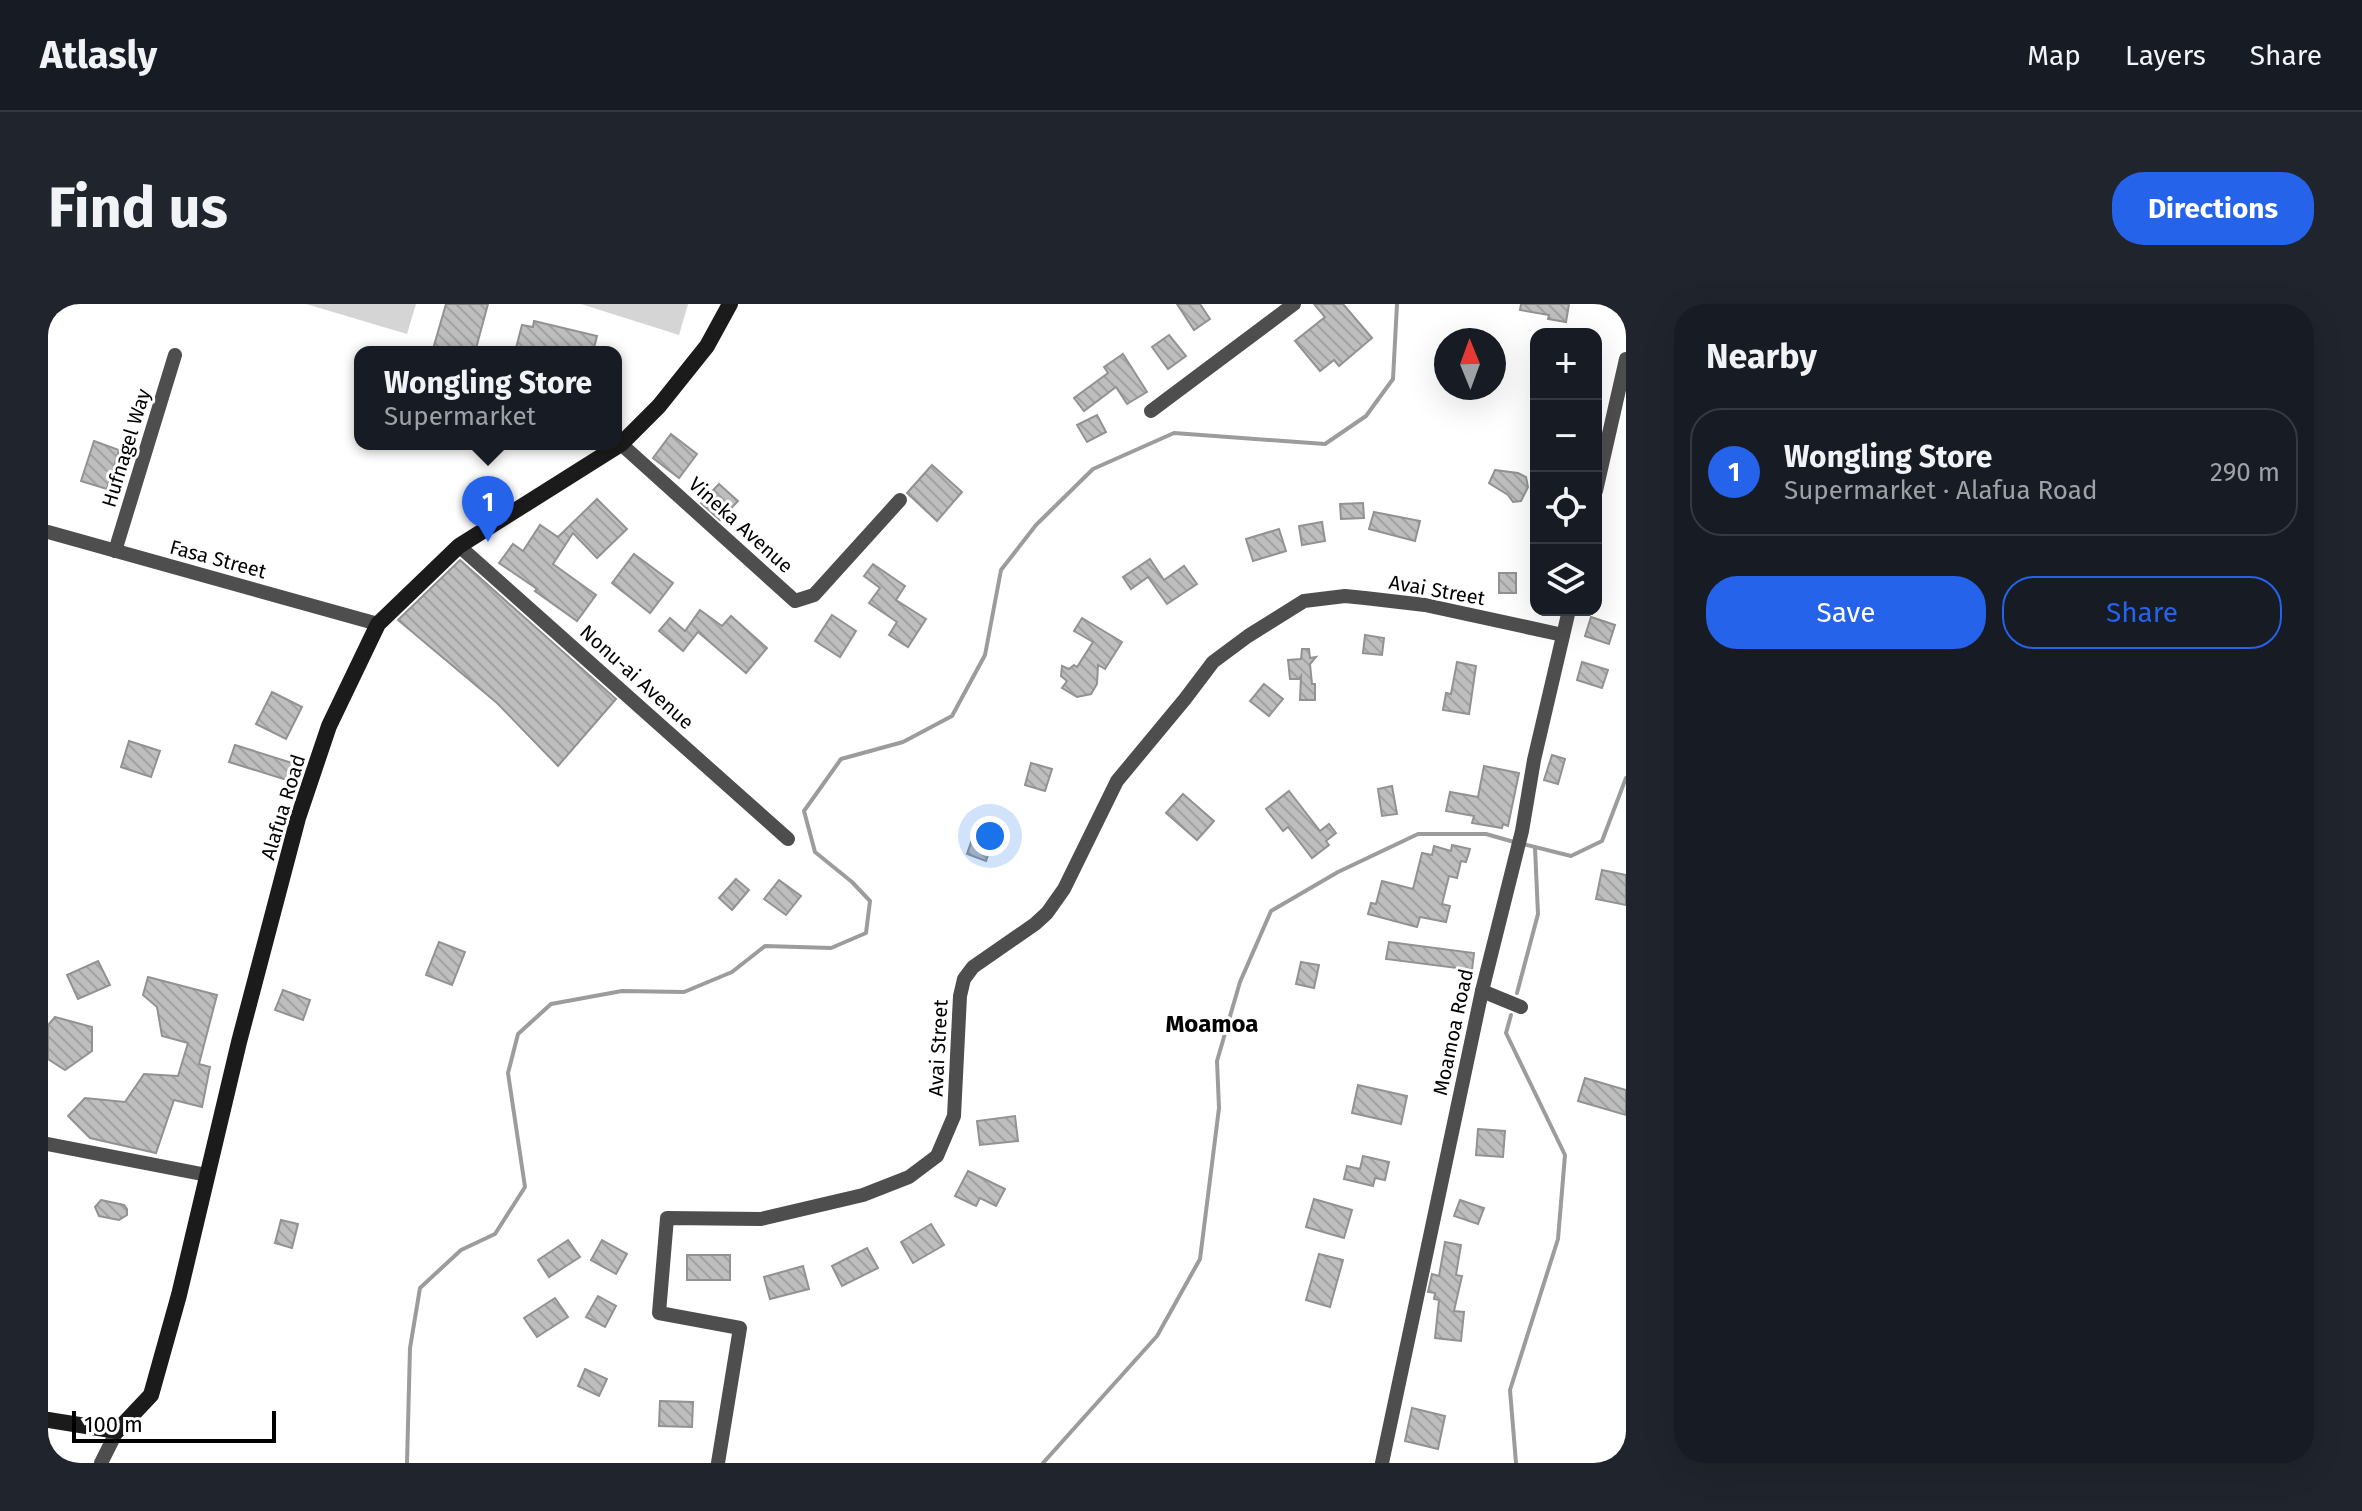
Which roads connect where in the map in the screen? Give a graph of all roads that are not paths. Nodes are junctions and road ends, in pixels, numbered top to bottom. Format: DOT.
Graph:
graph roads {
  1 [pos="730,304"];
  2 [pos="1294,304"];
  3 [pos="175,355"];
  4 [pos="1626,359"];
  5 [pos="1151,411"];
  6 [pos="622,443"];
  7 [pos="622,445"];
  8 [pos="611,450"];
  9 [pos="1600,472"];
  10 [pos="900,500"];
  11 [pos="48,532"];
  12 [pos="459,546"];
  13 [pos="115,551"];
  14 [pos="1568,616"];
  15 [pos="378,624"];
  16 [pos="1563,635"];
  17 [pos="788,839"];
  18 [pos="1482,991"];
  19 [pos="1521,1007"];
  20 [pos="48,1144"];
  21 [pos="207,1175"];
  22 [pos="48,1420"];
  23 [pos="117,1431"];
  24 [pos="101,1463"];
  25 [pos="718,1463"];
  26 [pos="1382,1463"];
  1 -- 6 [label="street, Alafua Road"];
  2 -- 5 [label="street"];
  3 -- 13 [label="street, Hufnagel Way"];
  4 -- 9 [label="street"];
  7 -- 10 [label="street, Vineka Avenue"];
  8 -- 12 [label="street, Alafua Road"];
  11 -- 13 [label="street, Fasa Street"];
  12 -- 15 [label="street, Alafua Road"];
  12 -- 17 [label="street, Nonu-ai Avenue"];
  13 -- 15 [label="street, Fasa Street"];
  14 -- 16 [label="street, Moamoa Road"];
  15 -- 21 [label="street, Alafua Road"];
  16 -- 18 [label="street, Moamoa Road"];
  16 -- 25 [label="street, Avai Street"];
  18 -- 19 [label="street"];
  18 -- 26 [label="street, Moamoa Road"];
  20 -- 21 [label="street"];
  21 -- 23 [label="street, Alafua Road"];
  22 -- 23 [label="street"];
  23 -- 24 [label="street, Alafua Road"];
}
